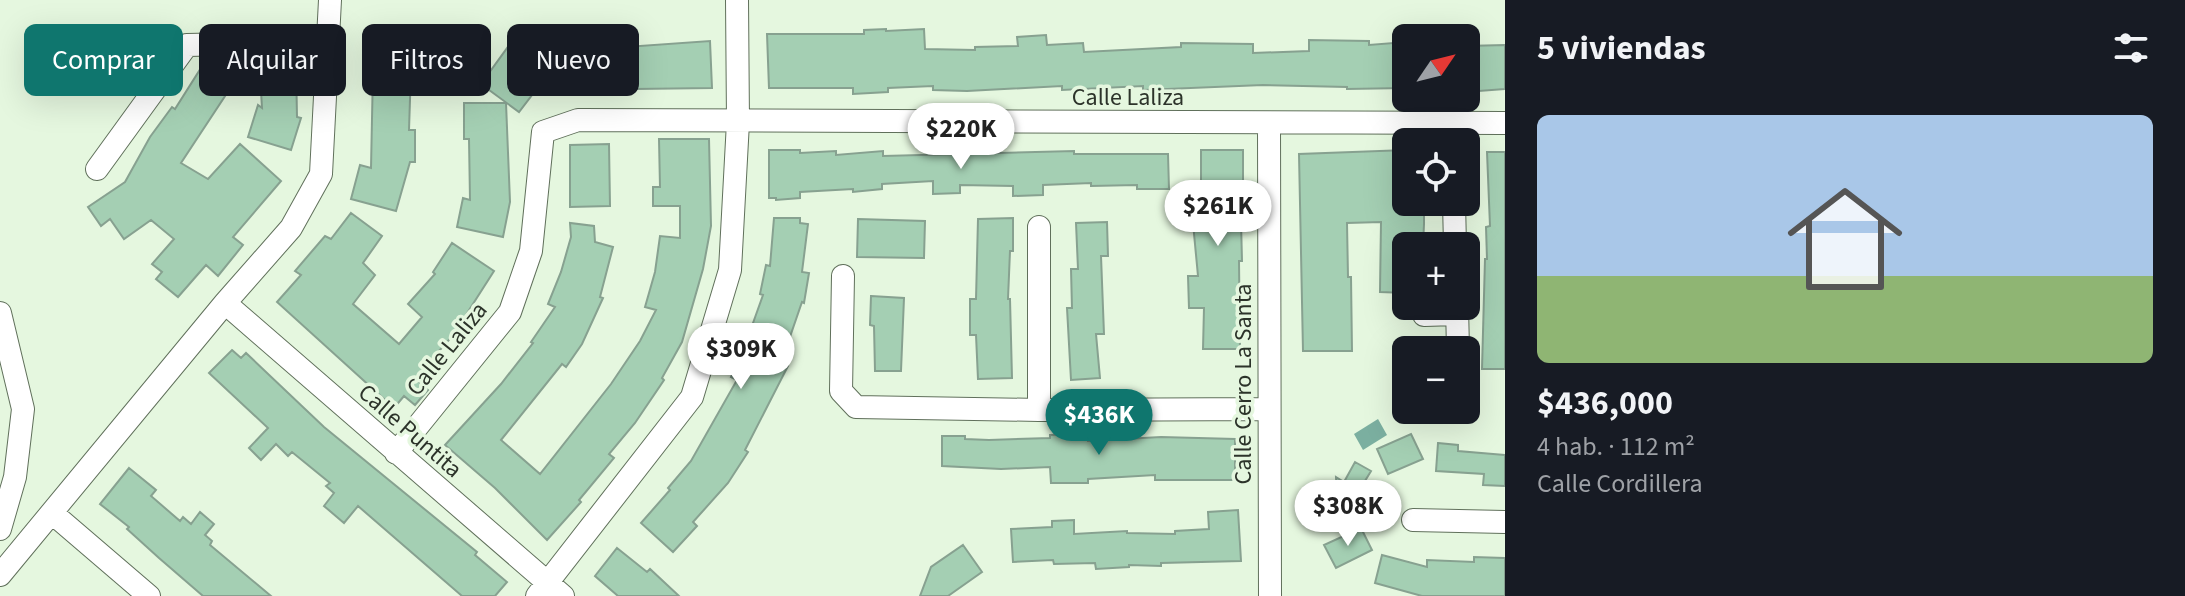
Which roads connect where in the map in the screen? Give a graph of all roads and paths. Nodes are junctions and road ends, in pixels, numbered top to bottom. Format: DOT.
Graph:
graph roads {
  1 [pos="330,0"];
  2 [pos="737,0"];
  3 [pos="330,24"];
  4 [pos="199,45"];
  5 [pos="326,96"];
  6 [pos="738,122"];
  7 [pos="1505,123"];
  8 [pos="1269,124"];
  9 [pos="1478,128"];
  10 [pos="1392,130"];
  11 [pos="97,169"];
  12 [pos="1039,227"];
  13 [pos="843,276"];
  14 [pos="225,303"];
  15 [pos="0,313"];
  16 [pos="1268,409"];
  17 [pos="1039,410"];
  18 [pos="396,453"];
  19 [pos="52,513"];
  20 [pos="1413,520"];
  21 [pos="1505,522"];
  22 [pos="0,529"];
  23 [pos="0,575"];
  24 [pos="549,592"];
  25 [pos="149,596"];
  26 [pos="1270,596"];
  1 -- 3 [label="street"];
  2 -- 6 [label="street"];
  4 -- 11 [label="street"];
  5 -- 14 [label="street"];
  6 -- 8 [label="street, Calle Laliza"];
  6 -- 18 [label="street, Calle Laliza"];
  6 -- 24 [label="street"];
  7 -- 9 [label="street, Calle Laliza"];
  8 -- 10 [label="street, Calle Laliza"];
  8 -- 16 [label="street, Calle Cerro La Santa"];
  12 -- 17 [label="street"];
  13 -- 17 [label="street"];
  14 -- 18 [label="street, Calle Puntita"];
  14 -- 19 [label="street"];
  15 -- 22 [label="street"];
  16 -- 17 [label="street"];
  16 -- 26 [label="street, Calle Cerro La Santa"];
  18 -- 24 [label="street, Calle Puntita"];
  19 -- 23 [label="street"];
  19 -- 25 [label="street"];
  20 -- 21 [label="street"];
}
